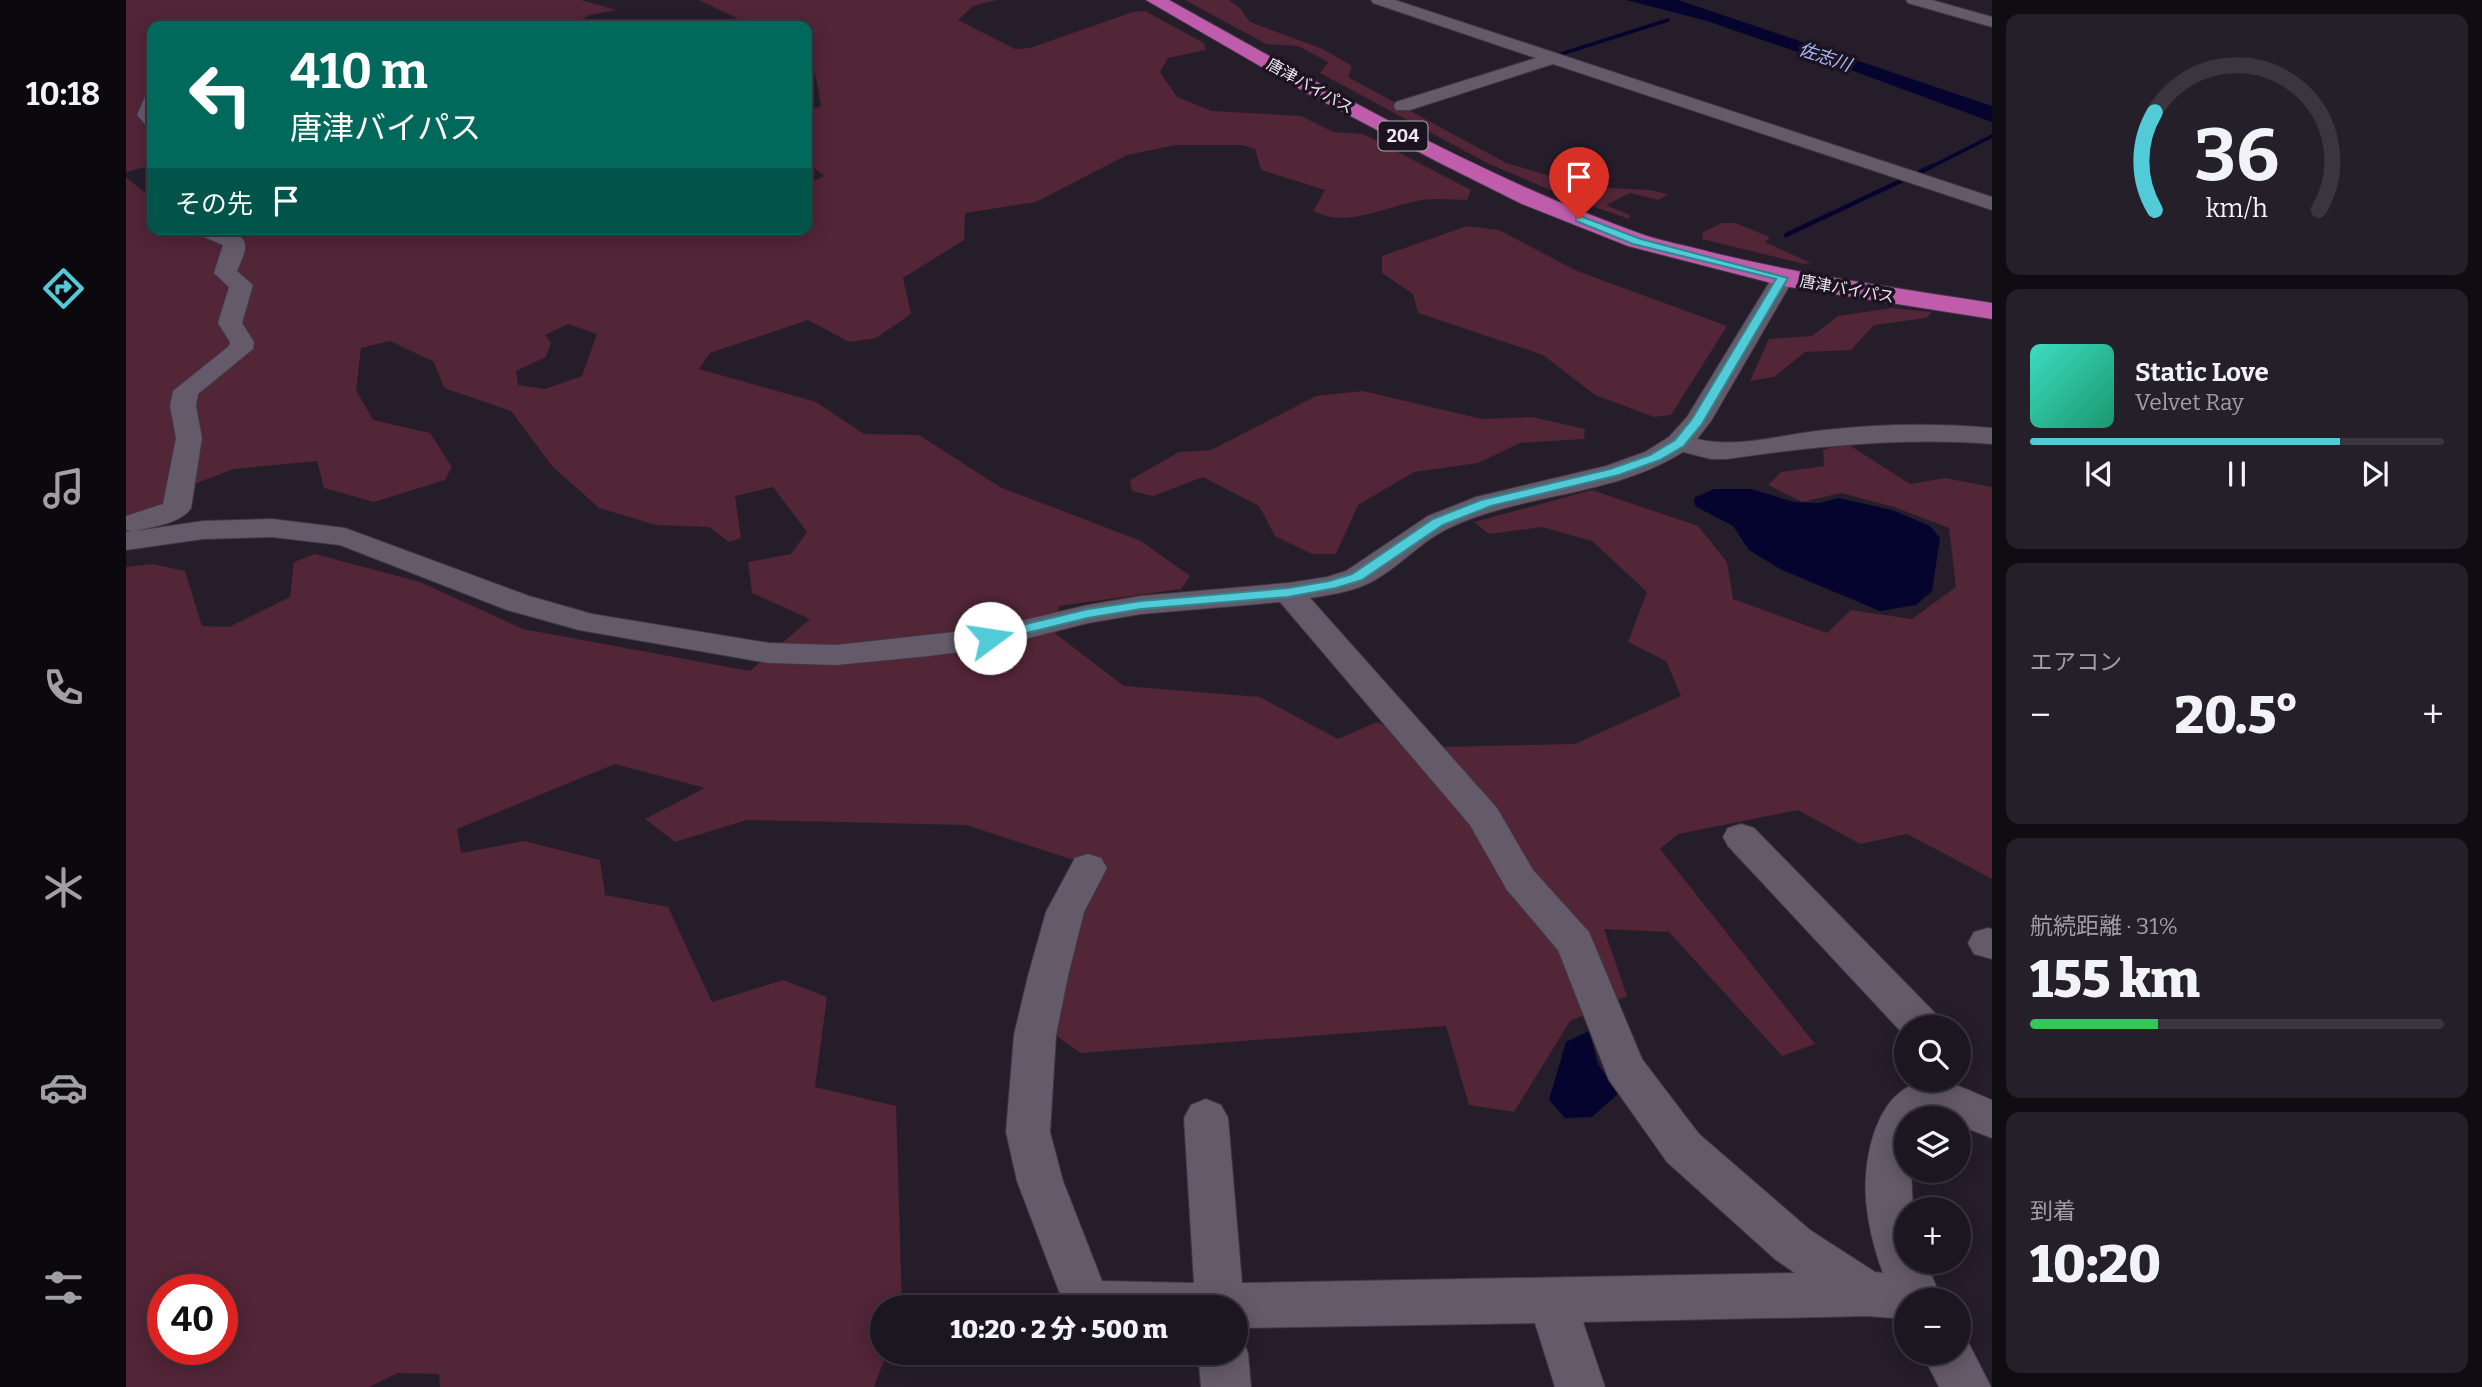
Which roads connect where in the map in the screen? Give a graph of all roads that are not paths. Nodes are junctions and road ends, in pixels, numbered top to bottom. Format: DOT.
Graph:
graph roads {
  1 [pos="1155,0"];
  2 [pos="1173,0"];
  3 [pos="1380,0"];
  4 [pos="1914,0"];
  5 [pos="1992,22"];
  6 [pos="1553,58"];
  7 [pos="1403,106"];
  8 [pos="1992,204"];
  9 [pos="218,235"];
  10 [pos="1662,247"];
  11 [pos="1783,278"];
  12 [pos="1992,311"];
  13 [pos="1992,436"];
  14 [pos="1679,443"];
  15 [pos="126,524"];
  16 [pos="126,541"];
  17 [pos="1288,592"];
  18 [pos="1741,838"];
  19 [pos="1088,868"];
  20 [pos="1911,1015"];
  21 [pos="1928,1092"];
  22 [pos="1937,1092"];
  23 [pos="1206,1118"];
  24 [pos="1992,1119"];
  25 [pos="1913,1288"];
  26 [pos="1867,1294"];
  27 [pos="1084,1295"];
  28 [pos="1219,1295"];
  29 [pos="1894,1297"];
  30 [pos="1552,1301"];
  31 [pos="1248,1320"];
  32 [pos="1224,1365"];
  33 [pos="1954,1365"];
  34 [pos="1226,1387"];
  35 [pos="1580,1387"];
  36 [pos="1966,1387"];
  1 -- 10 [label="highway, 唐津バイパス / 204"];
  2 -- 10 [label="highway, 唐津バイパス / 204"];
  3 -- 6 [label="street"];
  4 -- 5 [label="street"];
  6 -- 7 [label="street"];
  6 -- 8 [label="street"];
  9 -- 15 [label="street"];
  10 -- 11 [label="highway, 唐津バイパス / 204"];
  11 -- 12 [label="highway, 唐津バイパス / 204"];
  11 -- 14 [label="street"];
  13 -- 14 [label="street"];
  14 -- 17 [label="street"];
  16 -- 17 [label="street"];
  17 -- 26 [label="street"];
  18 -- 20 [label="street"];
  19 -- 27 [label="street"];
  21 -- 25 [label="street"];
  22 -- 24 [label="street"];
  23 -- 28 [label="street"];
  26 -- 29 [label="street"];
  26 -- 30 [label="street"];
  30 -- 31 [label="street"];
  30 -- 35 [label="street"];
  32 -- 34 [label="street"];
  33 -- 36 [label="street"];
}
